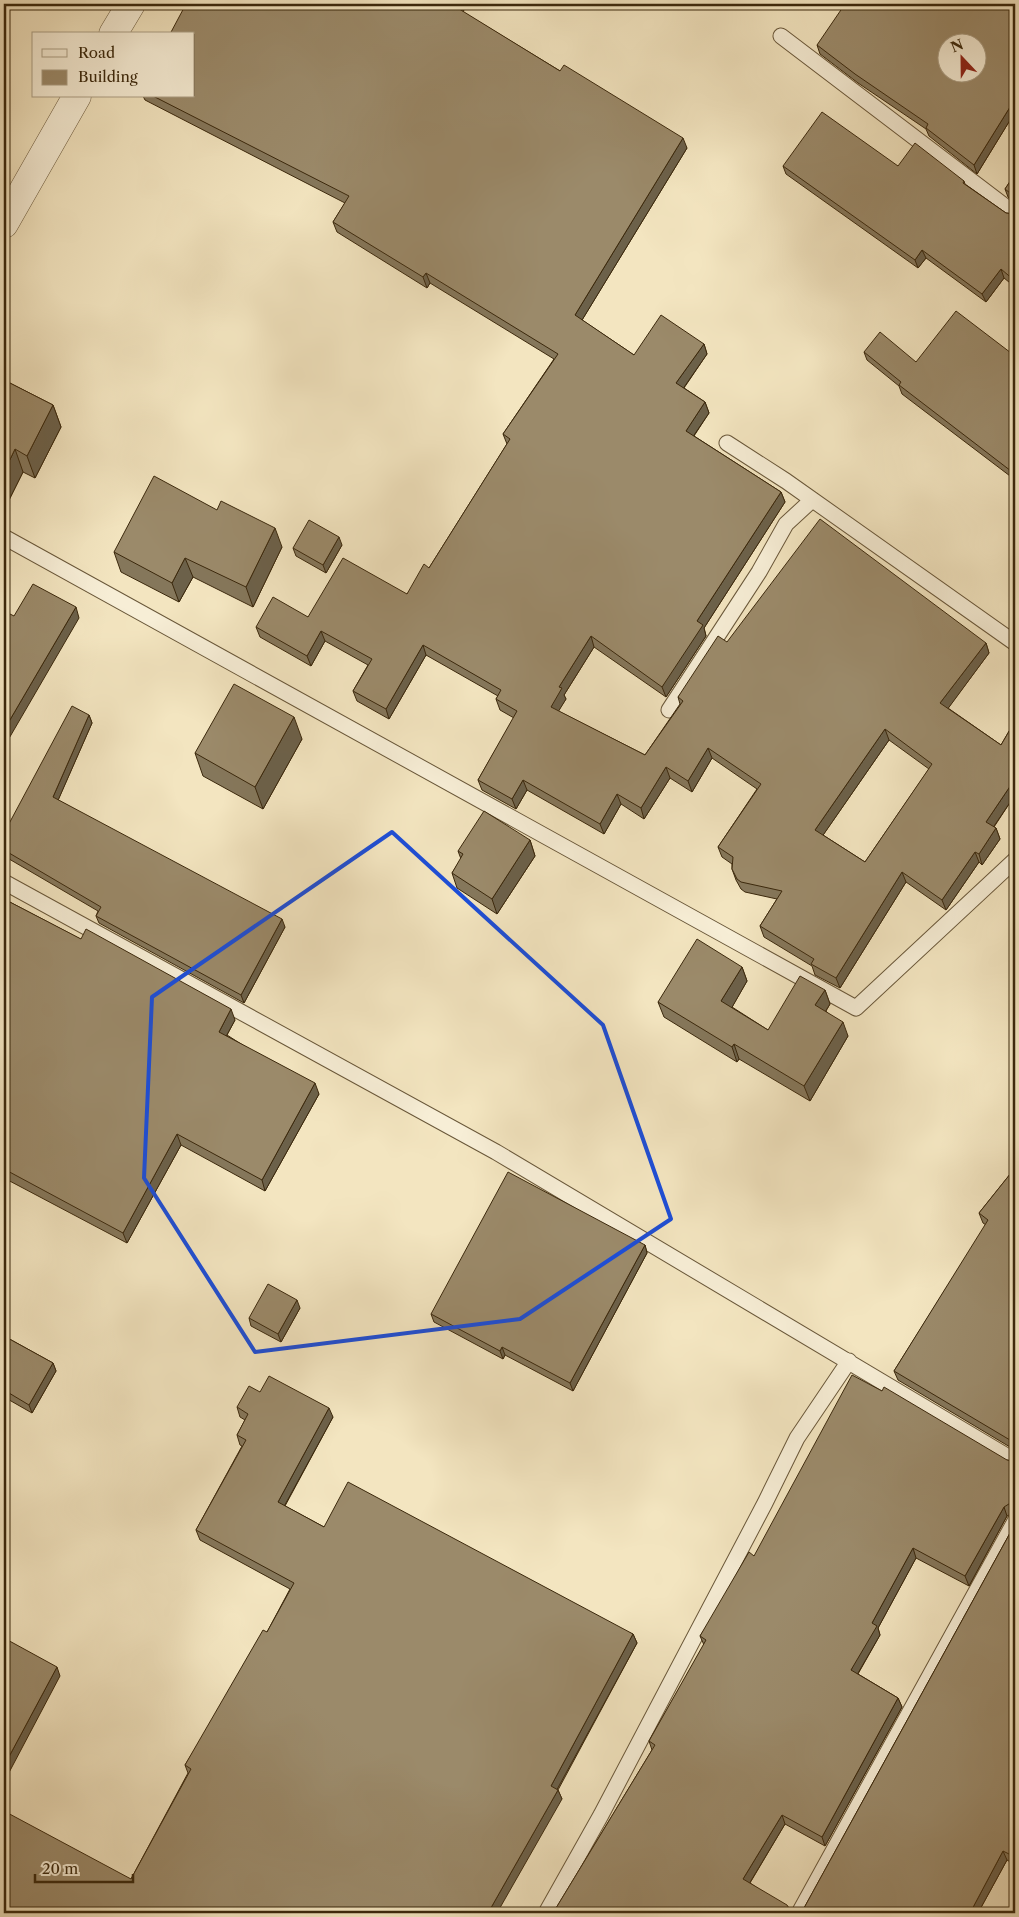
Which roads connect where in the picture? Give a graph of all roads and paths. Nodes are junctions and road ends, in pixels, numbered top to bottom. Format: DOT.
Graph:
graph roads {
  1 [pos="131,4"];
  2 [pos="114,32"];
  3 [pos="781,36"];
  4 [pos="76,98"];
  5 [pos="1015,214"];
  6 [pos="4,224"];
  7 [pos="727,443"];
  8 [pos="812,500"];
  9 [pos="4,536"];
  10 [pos="1015,643"];
  11 [pos="668,710"];
  12 [pos="1015,860"];
  13 [pos="4,882"];
  14 [pos="849,1361"];
  15 [pos="1015,1461"];
  16 [pos="1015,1521"];
  17 [pos="546,1913"];
  18 [pos="799,1913"];
  1 -- 2 [label="street"];
  3 -- 5 [label="lane"];
  4 -- 6 [label="street"];
  7 -- 8 [label="lane"];
  8 -- 10 [label="lane"];
  8 -- 11 [label="lane"];
  9 -- 12 [label="lane"];
  13 -- 14 [label="lane"];
  14 -- 15 [label="lane"];
  14 -- 17 [label="lane"];
  16 -- 18 [label="lane"];
}
